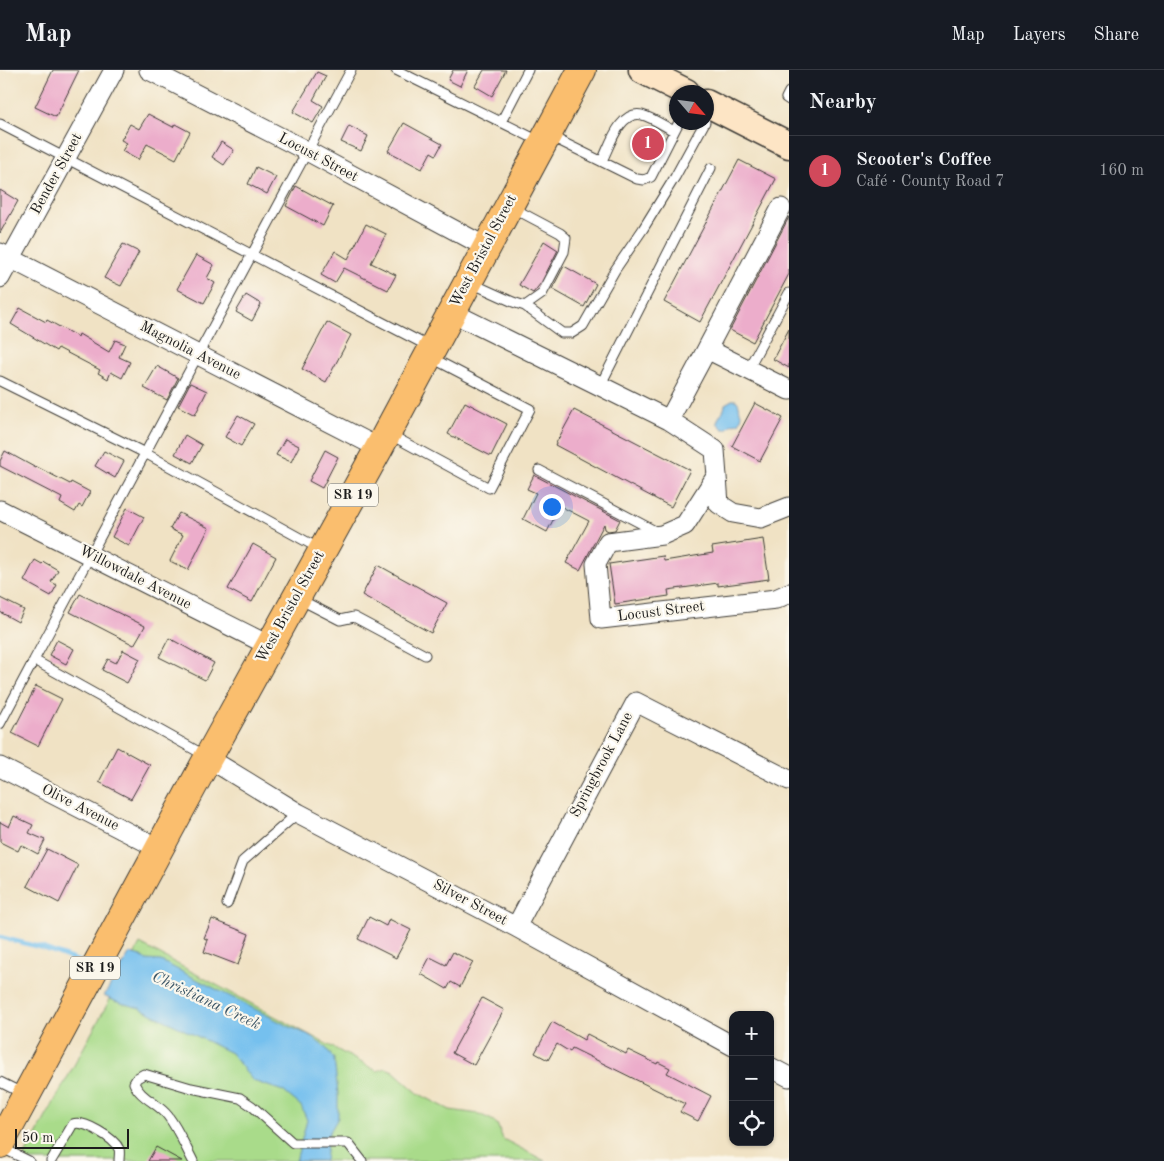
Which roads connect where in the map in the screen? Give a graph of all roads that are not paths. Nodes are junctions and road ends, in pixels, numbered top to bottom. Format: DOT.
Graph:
graph roads {
  1 [pos="114,70"];
  2 [pos="149,70"];
  3 [pos="351,70"];
  4 [pos="396,70"];
  5 [pos="528,70"];
  6 [pos="582,70"];
  7 [pos="642,70"];
  8 [pos="679,85"];
  9 [pos="789,92"];
  10 [pos="789,100"];
  11 [pos="714,115"];
  12 [pos="501,122"];
  13 [pos="0,124"];
  14 [pos="699,130"];
  15 [pos="674,131"];
  16 [pos="545,139"];
  17 [pos="789,145"];
  18 [pos="307,151"];
  19 [pos="66,158"];
  20 [pos="602,161"];
  21 [pos="711,168"];
  22 [pos="508,206"];
  23 [pos="781,208"];
  24 [pos="486,247"];
  25 [pos="252,254"];
  26 [pos="5,256"];
  27 [pos="0,278"];
  28 [pos="468,281"];
  29 [pos="789,293"];
  30 [pos="525,306"];
  31 [pos="451,312"];
  32 [pos="707,349"];
  33 [pos="430,352"];
  34 [pos="198,355"];
  35 [pos="748,369"];
  36 [pos="0,381"];
  37 [pos="600,386"];
  38 [pos="789,390"];
  39 [pos="669,420"];
  40 [pos="383,440"];
  41 [pos="145,454"];
  42 [pos="539,470"];
  43 [pos="717,475"];
  44 [pos="789,506"];
  45 [pos="0,510"];
  46 [pos="662,535"];
  47 [pos="323,550"];
  48 [pos="89,556"];
  49 [pos="789,593"];
  50 [pos="296,598"];
  51 [pos="270,646"];
  52 [pos="425,654"];
  53 [pos="34,660"];
  54 [pos="0,724"];
  55 [pos="208,758"];
  56 [pos="0,767"];
  57 [pos="789,780"];
  58 [pos="298,813"];
  59 [pos="160,849"];
  60 [pos="227,904"];
  61 [pos="516,926"];
  62 [pos="729,1044"];
  63 [pos="774,1069"];
  64 [pos="789,1077"];
  65 [pos="0,1082"];
  66 [pos="26,1096"];
  67 [pos="0,1145"];
  68 [pos="29,1161"];
  69 [pos="51,1161"];
  70 [pos="120,1161"];
  71 [pos="193,1161"];
  72 [pos="362,1161"];
  1 -- 19 [label="street, Bender Street"];
  2 -- 18 [label="street, Locust Street"];
  3 -- 18 [label="lane"];
  4 -- 12 [label="lane"];
  5 -- 12 [label="lane"];
  6 -- 16 [label="main road, West Bristol Street / SR 19"];
  7 -- 8 [label="street"];
  9 -- 10 [label="lane"];
  11 -- 17 [label="street"];
  12 -- 16 [label="lane"];
  13 -- 19 [label="lane"];
  14 -- 30 [label="lane"];
  15 -- 20 [label="lane"];
  15 -- 20 [label="lane"];
  16 -- 20 [label="lane"];
  16 -- 22 [label="main road, West Bristol Street / SR 19"];
  18 -- 24 [label="street, Locust Street"];
  18 -- 25 [label="lane"];
  19 -- 25 [label="lane"];
  19 -- 26 [label="street, Bender Street"];
  21 -- 37 [label="lane"];
  22 -- 24 [label="main road, West Bristol Street / SR 19"];
  22 -- 30 [label="lane"];
  23 -- 32 [label="street"];
  24 -- 28 [label="main road, West Bristol Street / SR 19"];
  25 -- 33 [label="lane"];
  25 -- 34 [label="lane"];
  26 -- 27 [label="street, Bender Street"];
  26 -- 34 [label="street, Magnolia Avenue"];
  28 -- 30 [label="lane"];
  28 -- 31 [label="main road, West Bristol Street / SR 19"];
  29 -- 35 [label="lane"];
  31 -- 33 [label="main road, West Bristol Street / SR 19"];
  31 -- 37 [label="street"];
  32 -- 35 [label="street"];
  32 -- 39 [label="street"];
  33 -- 40 [label="main road, West Bristol Street / SR 19"];
  33 -- 40 [label="lane"];
  34 -- 40 [label="street, Magnolia Avenue"];
  34 -- 41 [label="lane"];
  35 -- 38 [label="street"];
  36 -- 41 [label="lane"];
  37 -- 39 [label="street"];
  39 -- 43 [label="street"];
  40 -- 47 [label="main road, West Bristol Street / SR 19"];
  41 -- 47 [label="lane"];
  41 -- 48 [label="lane"];
  42 -- 46 [label="lane"];
  43 -- 44 [label="street"];
  43 -- 46 [label="street, Locust Street"];
  45 -- 48 [label="street, Willowdale Avenue"];
  46 -- 49 [label="street, Locust Street"];
  47 -- 50 [label="main road, West Bristol Street / SR 19"];
  48 -- 51 [label="street, Willowdale Avenue"];
  48 -- 53 [label="lane"];
  50 -- 51 [label="main road, West Bristol Street / SR 19"];
  50 -- 52 [label="lane"];
  51 -- 55 [label="main road, West Bristol Street / SR 19"];
  53 -- 54 [label="lane"];
  53 -- 55 [label="lane"];
  55 -- 58 [label="street, Silver Street"];
  55 -- 59 [label="main road, West Bristol Street / SR 19"];
  56 -- 59 [label="street, Olive Avenue"];
  57 -- 61 [label="street, Springbrook Lane"];
  58 -- 60 [label="lane"];
  58 -- 61 [label="street, Silver Street"];
  59 -- 66 [label="main road, West Bristol Street / SR 19"];
  61 -- 62 [label="street, Silver Street"];
  63 -- 64 [label="street"];
  65 -- 66 [label="lane"];
  66 -- 67 [label="main road, West Bristol Street / SR 19"];
  67 -- 68 [label="lane"];
  69 -- 70 [label="lane"];
  71 -- 72 [label="lane"];
}
